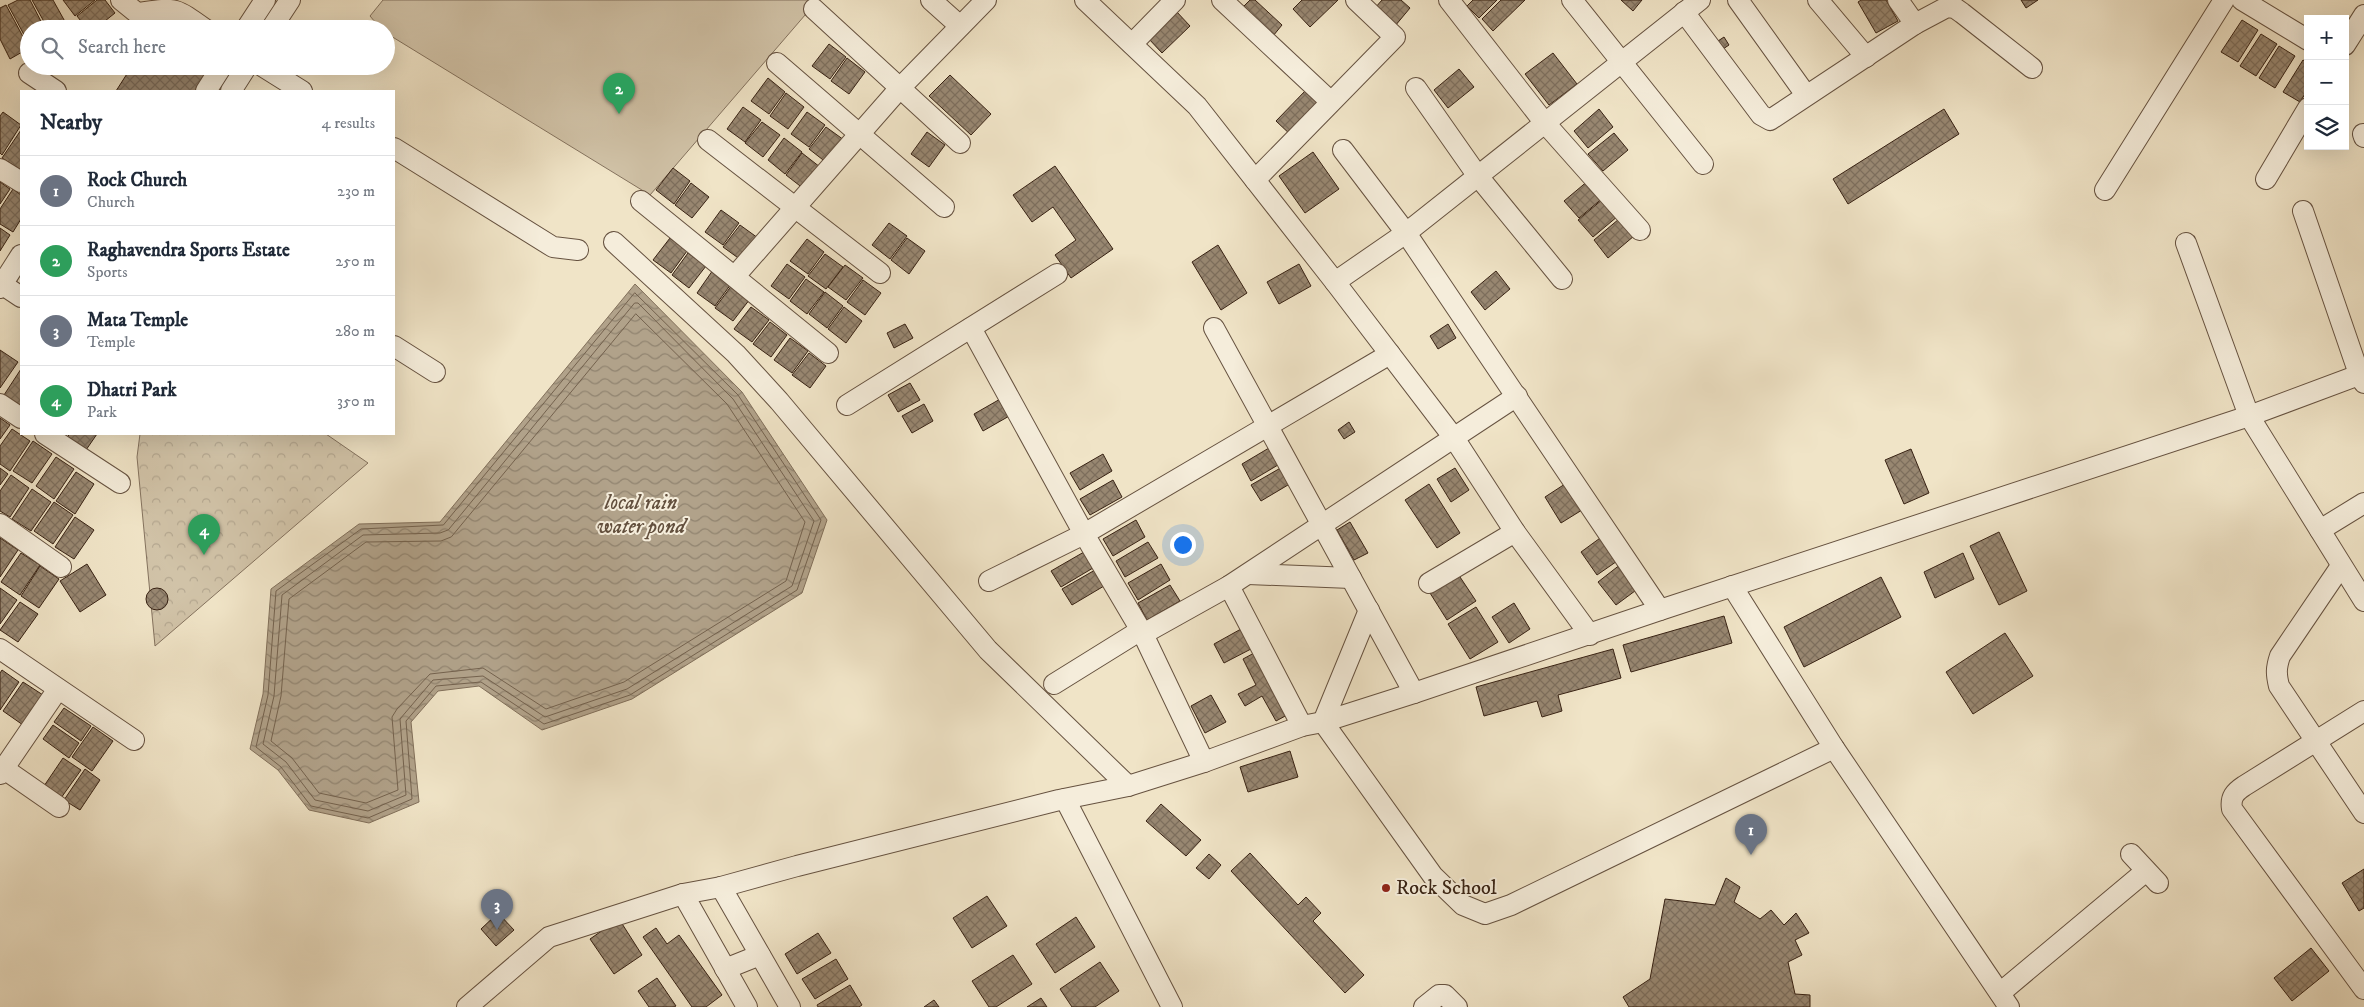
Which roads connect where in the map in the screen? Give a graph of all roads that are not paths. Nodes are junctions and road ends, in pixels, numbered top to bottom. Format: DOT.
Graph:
graph roads {
  1 [pos="121,0"];
  2 [pos="265,0"];
  3 [pos="290,0"];
  4 [pos="931,0"];
  5 [pos="986,0"];
  6 [pos="1084,0"];
  7 [pos="1175,0"];
  8 [pos="1222,0"];
  9 [pos="1356,0"];
  10 [pos="1449,0"];
  11 [pos="1572,0"];
  12 [pos="1700,0"];
  13 [pos="1738,0"];
  14 [pos="1818,0"];
  15 [pos="1898,0"];
  16 [pos="2224,0"];
  17 [pos="2242,0"];
  18 [pos="814,9"];
  19 [pos="1684,12"];
  20 [pos="2364,15"];
  21 [pos="192,20"];
  22 [pos="252,20"];
  23 [pos="277,20"];
  24 [pos="1915,24"];
  25 [pos="960,26"];
  26 [pos="2304,38"];
  27 [pos="2349,39"];
  28 [pos="1132,44"];
  29 [pos="1866,58"];
  30 [pos="777,62"];
  31 [pos="1621,62"];
  32 [pos="2032,68"];
  33 [pos="32,75"];
  34 [pos="216,75"];
  35 [pos="241,75"];
  36 [pos="276,75"];
  37 [pos="1416,88"];
  38 [pos="900,89"];
  39 [pos="54,90"];
  40 [pos="207,90"];
  41 [pos="232,90"];
  42 [pos="300,90"];
  43 [pos="1806,95"];
  44 [pos="1330,101"];
  45 [pos="2304,115"];
  46 [pos="1544,122"];
  47 [pos="859,134"];
  48 [pos="708,140"];
  49 [pos="960,143"];
  50 [pos="395,149"];
  51 [pos="1343,150"];
  52 [pos="1703,164"];
  53 [pos="0,169"];
  54 [pos="1477,175"];
  55 [pos="2266,179"];
  56 [pos="1255,180"];
  57 [pos="20,181"];
  58 [pos="2106,190"];
  59 [pos="641,201"];
  60 [pos="795,207"];
  61 [pos="944,207"];
  62 [pos="2304,211"];
  63 [pos="1640,230"];
  64 [pos="1406,233"];
  65 [pos="614,242"];
  66 [pos="2186,243"];
  67 [pos="578,250"];
  68 [pos="20,256"];
  69 [pos="880,273"];
  70 [pos="1057,274"];
  71 [pos="735,276"];
  72 [pos="1562,279"];
  73 [pos="1335,282"];
  74 [pos="1,285"];
  75 [pos="20,296"];
  76 [pos="971,328"];
  77 [pos="1214,328"];
  78 [pos="395,347"];
  79 [pos="828,353"];
  80 [pos="1390,354"];
  81 [pos="435,372"];
  82 [pos="2362,377"];
  83 [pos="1517,396"];
  84 [pos="0,404"];
  85 [pos="847,405"];
  86 [pos="2249,416"];
  87 [pos="20,417"];
  88 [pos="1269,425"];
  89 [pos="47,435"];
  90 [pos="1454,438"];
  91 [pos="120,483"];
  92 [pos="2364,503"];
  93 [pos="0,524"];
  94 [pos="1322,525"];
  95 [pos="2320,530"];
  96 [pos="1514,532"];
  97 [pos="1084,534"];
  98 [pos="2341,566"];
  99 [pos="61,567"];
  100 [pos="1248,574"];
  101 [pos="1351,578"];
  102 [pos="989,581"];
  103 [pos="1429,583"];
  104 [pos="1228,586"];
  105 [pos="1732,586"];
  106 [pos="2364,601"];
  107 [pos="1368,610"];
  108 [pos="1660,610"];
  109 [pos="1142,632"];
  110 [pos="1590,634"];
  111 [pos="0,649"];
  112 [pos="1054,684"];
  113 [pos="58,689"];
  114 [pos="1414,693"];
  115 [pos="2364,711"];
  116 [pos="1323,722"];
  117 [pos="1302,726"];
  118 [pos="134,740"];
  119 [pos="2315,741"];
  120 [pos="1834,748"];
  121 [pos="1204,762"];
  122 [pos="1,770"];
  123 [pos="1128,786"];
  124 [pos="1064,799"];
  125 [pos="59,807"];
  126 [pos="2364,813"];
  127 [pos="2130,854"];
  128 [pos="721,887"];
  129 [pos="683,894"];
  130 [pos="760,955"];
  131 [pos="725,969"];
  132 [pos="2361,978"];
  133 [pos="2005,1000"];
  134 [pos="467,1007"];
  135 [pos="747,1007"];
  136 [pos="790,1007"];
  137 [pos="1172,1007"];
  138 [pos="1424,1007"];
  139 [pos="1457,1007"];
  1 -- 21 [label="street"];
  2 -- 22 [label="street"];
  3 -- 23 [label="street"];
  4 -- 25 [label="street"];
  5 -- 25 [label="street"];
  6 -- 28 [label="street"];
  7 -- 28 [label="street"];
  8 -- 44 [label="street"];
  9 -- 44 [label="street"];
  10 -- 46 [label="street"];
  11 -- 31 [label="street"];
  12 -- 19 [label="street"];
  13 -- 43 [label="street"];
  14 -- 29 [label="street"];
  15 -- 24 [label="street"];
  16 -- 58 [label="street"];
  17 -- 26 [label="street"];
  18 -- 38 [label="street"];
  19 -- 31 [label="street"];
  19 -- 43 [label="street"];
  20 -- 27 [label="street"];
  24 -- 29 [label="street"];
  24 -- 32 [label="street"];
  25 -- 38 [label="street"];
  28 -- 56 [label="street"];
  29 -- 43 [label="street"];
  30 -- 47 [label="street"];
  31 -- 46 [label="street"];
  31 -- 52 [label="street"];
  33 -- 39 [label="street"];
  34 -- 40 [label="street"];
  35 -- 41 [label="street"];
  36 -- 42 [label="street"];
  37 -- 54 [label="street"];
  38 -- 47 [label="street"];
  38 -- 49 [label="street"];
  44 -- 56 [label="street"];
  45 -- 55 [label="street"];
  46 -- 54 [label="street"];
  46 -- 63 [label="street"];
  47 -- 60 [label="street"];
  47 -- 61 [label="street"];
  48 -- 60 [label="street"];
  50 -- 67 [label="street"];
  51 -- 64 [label="street"];
  53 -- 57 [label="street"];
  54 -- 64 [label="street"];
  54 -- 72 [label="street"];
  56 -- 73 [label="street"];
  59 -- 71 [label="street"];
  60 -- 69 [label="street"];
  60 -- 71 [label="street"];
  62 -- 82 [label="street"];
  64 -- 73 [label="street"];
  64 -- 83 [label="street"];
  65 -- 123 [label="street"];
  66 -- 86 [label="street"];
  68 -- 74 [label="street"];
  70 -- 76 [label="street"];
  71 -- 79 [label="street"];
  73 -- 80 [label="street"];
  74 -- 75 [label="street"];
  76 -- 85 [label="street"];
  76 -- 97 [label="street"];
  77 -- 88 [label="street"];
  78 -- 81 [label="street"];
  80 -- 88 [label="street"];
  80 -- 90 [label="street"];
  82 -- 86 [label="street"];
  83 -- 90 [label="street"];
  83 -- 108 [label="street"];
  84 -- 87 [label="street"];
  86 -- 95 [label="street"];
  86 -- 105 [label="street"];
  88 -- 94 [label="street"];
  88 -- 97 [label="street"];
  89 -- 91 [label="street"];
  90 -- 94 [label="street"];
  90 -- 96 [label="street"];
  92 -- 95 [label="street"];
  93 -- 99 [label="street"];
  94 -- 100 [label="street"];
  94 -- 101 [label="street"];
  95 -- 98 [label="street"];
  96 -- 103 [label="street"];
  96 -- 110 [label="street"];
  97 -- 102 [label="street"];
  97 -- 109 [label="street"];
  98 -- 106 [label="street"];
  98 -- 119 [label="street"];
  100 -- 101 [label="street"];
  100 -- 104 [label="street"];
  101 -- 107 [label="street"];
  104 -- 109 [label="street"];
  104 -- 117 [label="street"];
  105 -- 108 [label="street"];
  105 -- 120 [label="street"];
  107 -- 114 [label="street"];
  107 -- 116 [label="street"];
  108 -- 110 [label="street"];
  109 -- 112 [label="street"];
  109 -- 121 [label="street"];
  110 -- 114 [label="street"];
  111 -- 113 [label="street"];
  113 -- 118 [label="street"];
  113 -- 122 [label="street"];
  114 -- 116 [label="street"];
  115 -- 119 [label="street"];
  116 -- 117 [label="street"];
  116 -- 120 [label="street"];
  117 -- 121 [label="street"];
  119 -- 126 [label="street"];
  119 -- 132 [label="street"];
  120 -- 133 [label="street"];
  121 -- 123 [label="street"];
  122 -- 125 [label="street"];
  123 -- 124 [label="street"];
  124 -- 128 [label="street"];
  124 -- 137 [label="street"];
  127 -- 133 [label="street"];
  128 -- 129 [label="street"];
  128 -- 130 [label="street"];
  129 -- 131 [label="street"];
  129 -- 134 [label="street"];
  130 -- 131 [label="street"];
  130 -- 136 [label="street"];
  131 -- 135 [label="street"];
  138 -- 139 [label="street"];
}
